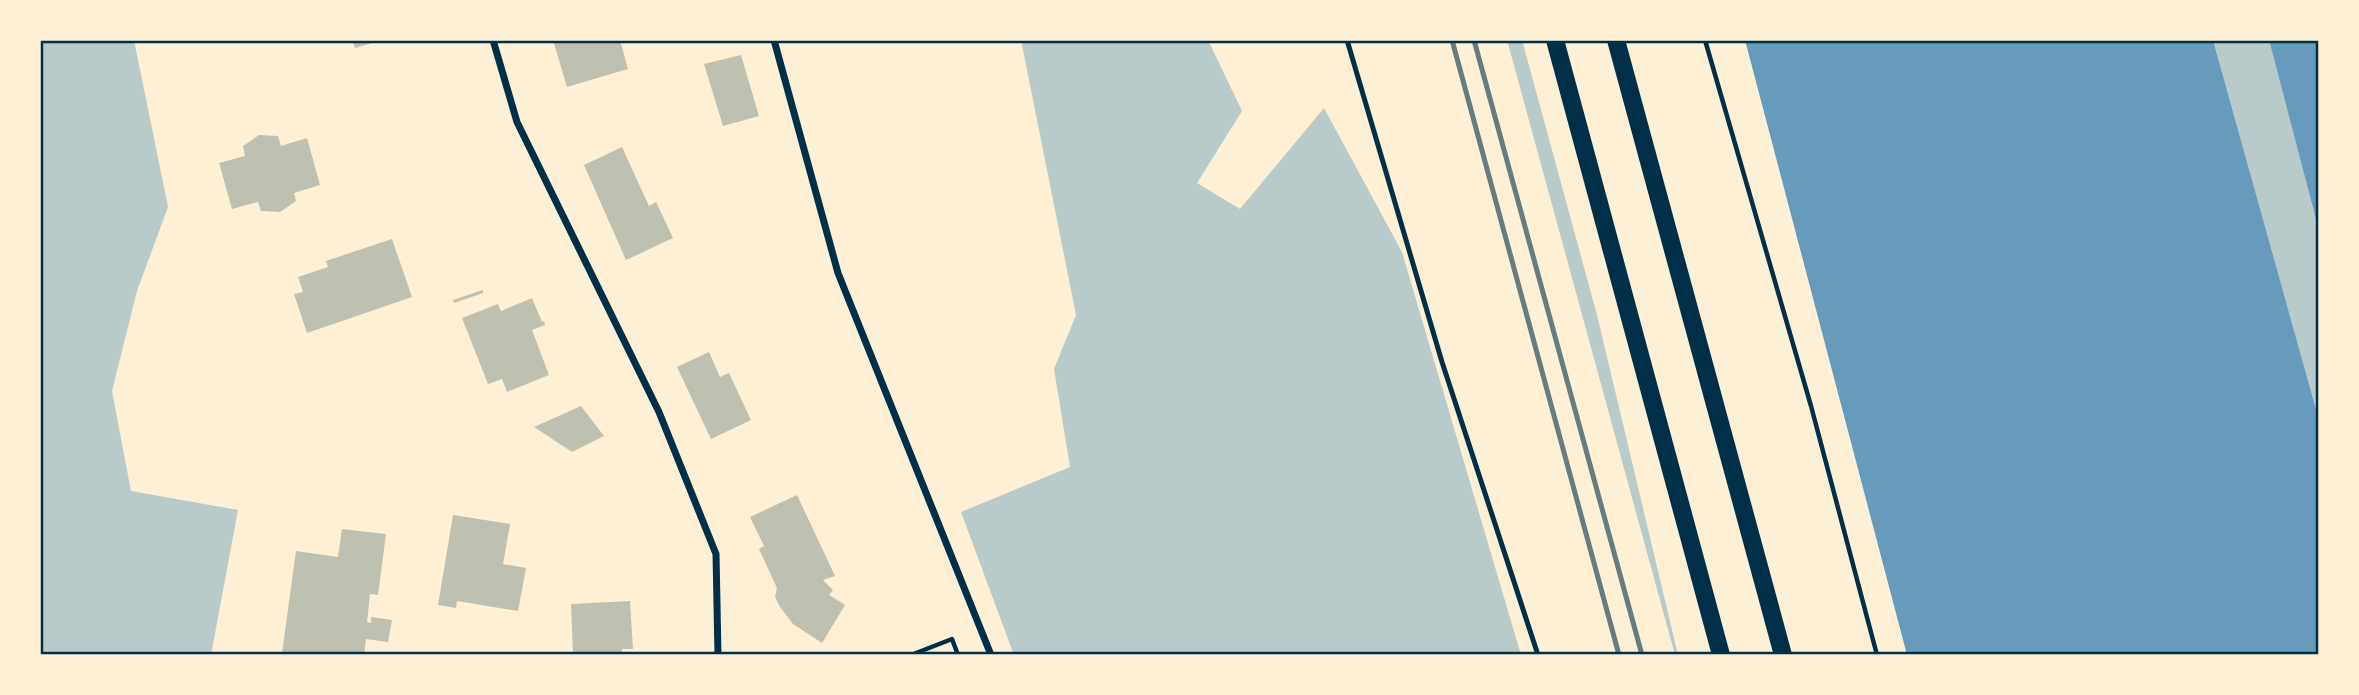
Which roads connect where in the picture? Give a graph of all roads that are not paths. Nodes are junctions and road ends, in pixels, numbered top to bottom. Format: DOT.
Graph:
graph roads {
  1 [pos="493,40"];
  2 [pos="774,40"];
  3 [pos="1348,40"];
  4 [pos="1555,40"];
  5 [pos="1616,40"];
  6 [pos="718,655"];
  7 [pos="991,655"];
  8 [pos="1538,655"];
  9 [pos="1721,655"];
  10 [pos="1783,655"];
  1 -- 6 [label="street"];
  2 -- 7 [label="street"];
  3 -- 8 [label="lane"];
  4 -- 9 [label="main road"];
  5 -- 10 [label="main road"];
}
